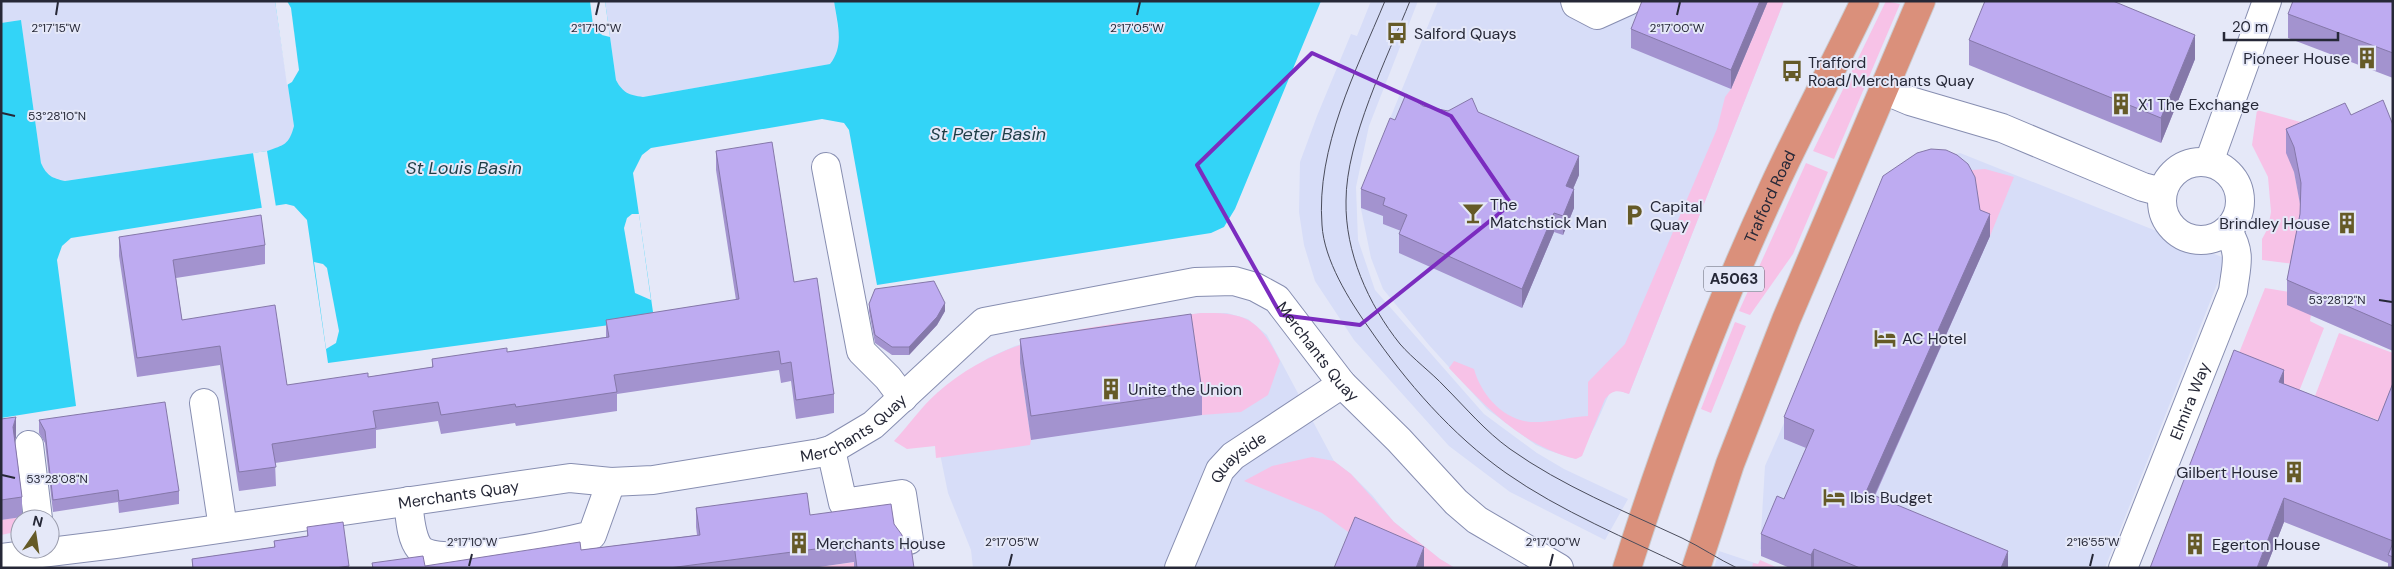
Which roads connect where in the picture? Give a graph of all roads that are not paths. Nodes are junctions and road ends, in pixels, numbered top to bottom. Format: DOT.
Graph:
graph roads {
  1 [pos="1575,1"];
  2 [pos="1628,1"];
  3 [pos="1865,1"];
  4 [pos="1921,1"];
  5 [pos="2267,1"];
  6 [pos="1884,90"];
  7 [pos="2209,162"];
  8 [pos="826,167"];
  9 [pos="2162,192"];
  10 [pos="2228,231"];
  11 [pos="1342,384"];
  12 [pos="903,398"];
  13 [pos="204,403"];
  14 [pos="29,445"];
  15 [pos="831,450"];
  16 [pos="611,482"];
  17 [pos="408,501"];
  18 [pos="37,509"];
  19 [pos="223,528"];
  20 [pos="909,540"];
  21 [pos="60,552"];
  22 [pos="116,556"];
  23 [pos="516,561"];
  24 [pos="1178,568"];
  25 [pos="1559,568"];
  26 [pos="1627,568"];
  27 [pos="1696,568"];
  28 [pos="2123,568"];
  1 -- 2 [label="street"];
  3 -- 26 [label="highway, Trafford Road / A5063"];
  4 -- 6 [label="highway"];
  5 -- 7 [label="street"];
  6 -- 9 [label="street"];
  6 -- 27 [label="highway"];
  7 -- 9 [label="street"];
  7 -- 10 [label="street"];
  8 -- 12 [label="street"];
  9 -- 10 [label="street"];
  10 -- 28 [label="street, Elmira Way"];
  11 -- 12 [label="street, Merchants Quay"];
  11 -- 24 [label="street, Quayside"];
  11 -- 25 [label="street, Merchants Quay"];
  12 -- 15 [label="street, Merchants Quay"];
  13 -- 19 [label="street"];
  14 -- 18 [label="street"];
  15 -- 16 [label="street, Merchants Quay"];
  15 -- 20 [label="street"];
  16 -- 17 [label="street, Merchants Quay"];
  16 -- 23 [label="street"];
  17 -- 19 [label="street, Merchants Quay"];
  17 -- 23 [label="street"];
  19 -- 22 [label="street, Merchants Quay"];
  21 -- 22 [label="street, Merchants Quay"];
}
